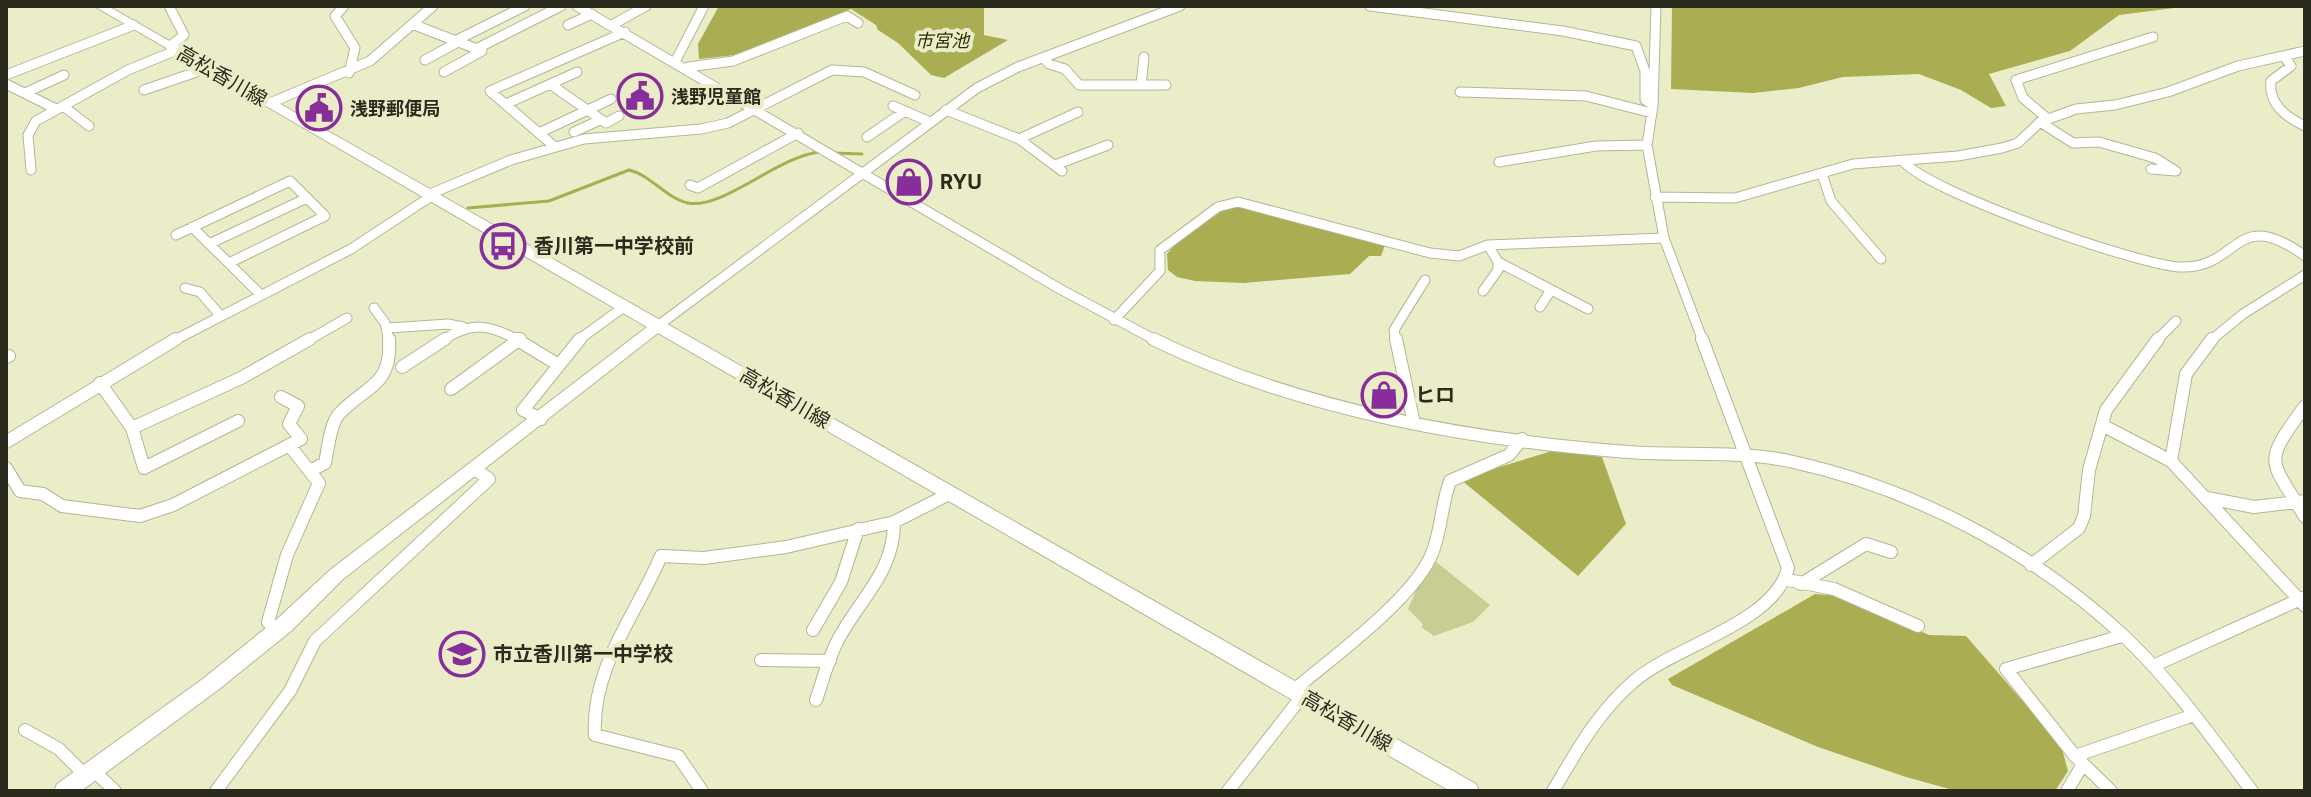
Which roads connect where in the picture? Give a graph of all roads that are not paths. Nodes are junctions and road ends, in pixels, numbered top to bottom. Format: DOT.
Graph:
graph roads {
  1 [pos="100,6"];
  2 [pos="169,6"];
  3 [pos="344,6"];
  4 [pos="433,6"];
  5 [pos="525,6"];
  6 [pos="561,6"];
  7 [pos="577,6"];
  8 [pos="646,6"];
  9 [pos="704,6"];
  10 [pos="1180,6"];
  11 [pos="1370,6"];
  12 [pos="1656,6"];
  13 [pos="592,14"];
  14 [pos="858,23"];
  15 [pos="412,24"];
  16 [pos="134,25"];
  17 [pos="568,25"];
  18 [pos="612,25"];
  19 [pos="625,32"];
  20 [pos="2153,37"];
  21 [pos="457,41"];
  22 [pos="174,48"];
  23 [pos="476,49"];
  24 [pos="2305,51"];
  25 [pos="2284,56"];
  26 [pos="1144,57"];
  27 [pos="1044,58"];
  28 [pos="425,60"];
  29 [pos="676,60"];
  30 [pos="688,67"];
  31 [pos="208,68"];
  32 [pos="444,72"];
  33 [pos="577,72"];
  34 [pos="349,73"];
  35 [pos="6,75"];
  36 [pos="64,75"];
  37 [pos="6,84"];
  38 [pos="550,84"];
  39 [pos="1141,85"];
  40 [pos="1166,85"];
  41 [pos="144,90"];
  42 [pos="1460,92"];
  43 [pos="25,93"];
  44 [pos="915,95"];
  45 [pos="611,99"];
  46 [pos="270,103"];
  47 [pos="506,104"];
  48 [pos="893,106"];
  49 [pos="59,108"];
  50 [pos="758,109"];
  51 [pos="1652,109"];
  52 [pos="586,110"];
  53 [pos="946,110"];
  54 [pos="905,111"];
  55 [pos="1078,112"];
  56 [pos="619,116"];
  57 [pos="600,120"];
  58 [pos="2044,120"];
  59 [pos="930,122"];
  60 [pos="89,126"];
  61 [pos="2305,126"];
  62 [pos="574,132"];
  63 [pos="539,133"];
  64 [pos="798,133"];
  65 [pos="867,137"];
  66 [pos="1019,139"];
  67 [pos="1108,145"];
  68 [pos="1647,145"];
  69 [pos="555,147"];
  70 [pos="1902,160"];
  71 [pos="1499,162"];
  72 [pos="2151,169"];
  73 [pos="31,170"];
  74 [pos="865,172"];
  75 [pos="1822,174"];
  76 [pos="690,185"];
  77 [pos="431,195"];
  78 [pos="1655,197"];
  79 [pos="307,198"];
  80 [pos="192,227"];
  81 [pos="176,235"];
  82 [pos="1664,238"];
  83 [pos="209,244"];
  84 [pos="1488,245"];
  85 [pos="2305,256"];
  86 [pos="1881,259"];
  87 [pos="1498,262"];
  88 [pos="229,263"];
  89 [pos="2305,275"];
  90 [pos="1425,280"];
  91 [pos="185,288"];
  92 [pos="1551,290"];
  93 [pos="1483,291"];
  94 [pos="260,294"];
  95 [pos="625,306"];
  96 [pos="1540,307"];
  97 [pos="374,308"];
  98 [pos="1588,309"];
  99 [pos="219,314"];
  100 [pos="347,318"];
  101 [pos="1114,320"];
  102 [pos="2176,321"];
  103 [pos="659,325"];
  104 [pos="463,327"];
  105 [pos="389,328"];
  106 [pos="520,339"];
  107 [pos="557,364"];
  108 [pos="402,367"];
  109 [pos="100,383"];
  110 [pos="451,389"];
  111 [pos="281,397"];
  112 [pos="2305,406"];
  113 [pos="541,419"];
  114 [pos="1413,419"];
  115 [pos="238,421"];
  116 [pos="2102,425"];
  117 [pos="132,428"];
  118 [pos="1522,439"];
  119 [pos="6,442"];
  120 [pos="289,445"];
  121 [pos="1747,458"];
  122 [pos="2171,461"];
  123 [pos="6,468"];
  124 [pos="476,470"];
  125 [pos="310,471"];
  126 [pos="951,493"];
  127 [pos="2207,498"];
  128 [pos="2300,501"];
  129 [pos="2305,517"];
  130 [pos="894,522"];
  131 [pos="858,529"];
  132 [pos="1891,552"];
  133 [pos="2031,565"];
  134 [pos="1794,582"];
  135 [pos="2304,600"];
  136 [pos="1918,626"];
  137 [pos="813,630"];
  138 [pos="277,631"];
  139 [pos="2122,636"];
  140 [pos="761,660"];
  141 [pos="830,661"];
  142 [pos="2153,666"];
  143 [pos="1298,693"];
  144 [pos="816,700"];
  145 [pos="2194,715"];
  146 [pos="25,730"];
  147 [pos="2079,760"];
  148 [pos="89,772"];
  149 [pos="64,791"];
  150 [pos="115,791"];
  151 [pos="216,791"];
  152 [pos="702,791"];
  153 [pos="1228,791"];
  154 [pos="1469,791"];
  155 [pos="1553,791"];
  156 [pos="2067,791"];
  157 [pos="2111,791"];
  158 [pos="2252,791"];
  1 -- 16 [label="main road, 高松香川線"];
  2 -- 22 [label="street"];
  3 -- 34 [label="street"];
  4 -- 15 [label="street"];
  5 -- 21 [label="street"];
  6 -- 23 [label="street"];
  7 -- 13 [label="street"];
  8 -- 18 [label="street"];
  9 -- 29 [label="street"];
  10 -- 27 [label="street"];
  11 -- 51 [label="street"];
  12 -- 51 [label="street"];
  13 -- 17 [label="street"];
  13 -- 18 [label="street"];
  14 -- 30 [label="street"];
  15 -- 21 [label="street"];
  15 -- 34 [label="street"];
  16 -- 22 [label="main road, 高松香川線"];
  16 -- 35 [label="street"];
  18 -- 19 [label="street"];
  19 -- 29 [label="street"];
  19 -- 47 [label="street"];
  20 -- 58 [label="street"];
  21 -- 23 [label="street"];
  21 -- 28 [label="street"];
  22 -- 31 [label="main road, 高松香川線"];
  22 -- 49 [label="street"];
  23 -- 32 [label="street"];
  24 -- 25 [label="street"];
  25 -- 58 [label="street"];
  25 -- 61 [label="street"];
  26 -- 39 [label="street"];
  27 -- 39 [label="street"];
  27 -- 53 [label="street"];
  29 -- 30 [label="street"];
  30 -- 50 [label="street"];
  31 -- 41 [label="street"];
  31 -- 46 [label="main road, 高松香川線"];
  33 -- 38 [label="street"];
  34 -- 46 [label="street"];
  36 -- 43 [label="street"];
  37 -- 43 [label="street"];
  38 -- 47 [label="street"];
  38 -- 52 [label="street"];
  39 -- 40 [label="street"];
  42 -- 51 [label="street"];
  43 -- 49 [label="street"];
  44 -- 50 [label="street"];
  45 -- 52 [label="street"];
  46 -- 77 [label="main road, 高松香川線"];
  47 -- 63 [label="street"];
  48 -- 54 [label="street"];
  49 -- 60 [label="street"];
  49 -- 73 [label="street"];
  50 -- 64 [label="street"];
  50 -- 69 [label="street"];
  51 -- 68 [label="street"];
  52 -- 57 [label="street"];
  52 -- 63 [label="street"];
  53 -- 59 [label="street"];
  53 -- 66 [label="street"];
  54 -- 59 [label="street"];
  54 -- 65 [label="street"];
  55 -- 66 [label="street"];
  56 -- 57 [label="street"];
  57 -- 62 [label="street"];
  58 -- 70 [label="street"];
  58 -- 72 [label="street"];
  59 -- 74 [label="street"];
  63 -- 69 [label="street"];
  64 -- 74 [label="street"];
  64 -- 76 [label="street"];
  66 -- 67 [label="street"];
  68 -- 71 [label="street"];
  68 -- 78 [label="street"];
  69 -- 77 [label="street"];
  70 -- 75 [label="street"];
  70 -- 85 [label="street"];
  74 -- 101 [label="street"];
  74 -- 103 [label="street"];
  75 -- 78 [label="street"];
  75 -- 86 [label="street"];
  77 -- 94 [label="street"];
  77 -- 95 [label="main road, 高松香川線"];
  78 -- 82 [label="street"];
  79 -- 80 [label="street"];
  79 -- 83 [label="street"];
  79 -- 88 [label="street"];
  80 -- 81 [label="street"];
  80 -- 83 [label="street"];
  82 -- 84 [label="street"];
  82 -- 121 [label="street"];
  83 -- 88 [label="street"];
  84 -- 87 [label="street"];
  84 -- 101 [label="street"];
  87 -- 92 [label="street"];
  87 -- 93 [label="street"];
  88 -- 94 [label="street"];
  89 -- 122 [label="street"];
  90 -- 114 [label="street"];
  91 -- 99 [label="street"];
  92 -- 96 [label="street"];
  92 -- 98 [label="street"];
  94 -- 99 [label="street"];
  95 -- 103 [label="main road, 高松香川線"];
  95 -- 107 [label="street"];
  97 -- 105 [label="street"];
  99 -- 109 [label="street"];
  100 -- 117 [label="street"];
  101 -- 114 [label="street"];
  102 -- 116 [label="street"];
  103 -- 113 [label="main road"];
  103 -- 126 [label="main road, 高松香川線"];
  104 -- 105 [label="street"];
  104 -- 106 [label="street"];
  104 -- 108 [label="street"];
  105 -- 125 [label="street"];
  106 -- 107 [label="street"];
  106 -- 110 [label="street"];
  107 -- 113 [label="street"];
  109 -- 117 [label="street"];
  109 -- 119 [label="street"];
  111 -- 120 [label="street"];
  112 -- 128 [label="street"];
  113 -- 124 [label="main road"];
  114 -- 118 [label="street"];
  115 -- 117 [label="street"];
  116 -- 122 [label="street"];
  116 -- 133 [label="street"];
  118 -- 121 [label="street"];
  118 -- 143 [label="street"];
  120 -- 123 [label="street"];
  120 -- 125 [label="street"];
  121 -- 133 [label="street"];
  121 -- 134 [label="street"];
  122 -- 127 [label="street"];
  124 -- 138 [label="main road"];
  124 -- 151 [label="street"];
  125 -- 138 [label="street"];
  126 -- 130 [label="street"];
  126 -- 143 [label="main road, 高松香川線"];
  127 -- 128 [label="street"];
  127 -- 135 [label="street"];
  128 -- 129 [label="street"];
  130 -- 131 [label="street"];
  130 -- 141 [label="street"];
  131 -- 137 [label="street"];
  131 -- 152 [label="street"];
  132 -- 134 [label="street"];
  133 -- 139 [label="street"];
  134 -- 136 [label="street"];
  134 -- 155 [label="street"];
  135 -- 142 [label="street"];
  138 -- 148 [label="main road"];
  139 -- 142 [label="street"];
  139 -- 147 [label="street"];
  140 -- 141 [label="street"];
  141 -- 144 [label="street"];
  142 -- 145 [label="street"];
  143 -- 153 [label="street"];
  143 -- 154 [label="main road, 高松香川線"];
  145 -- 147 [label="street"];
  145 -- 158 [label="street"];
  146 -- 148 [label="street"];
  147 -- 156 [label="street"];
  147 -- 157 [label="street"];
  148 -- 149 [label="main road"];
  148 -- 150 [label="street"];
}
